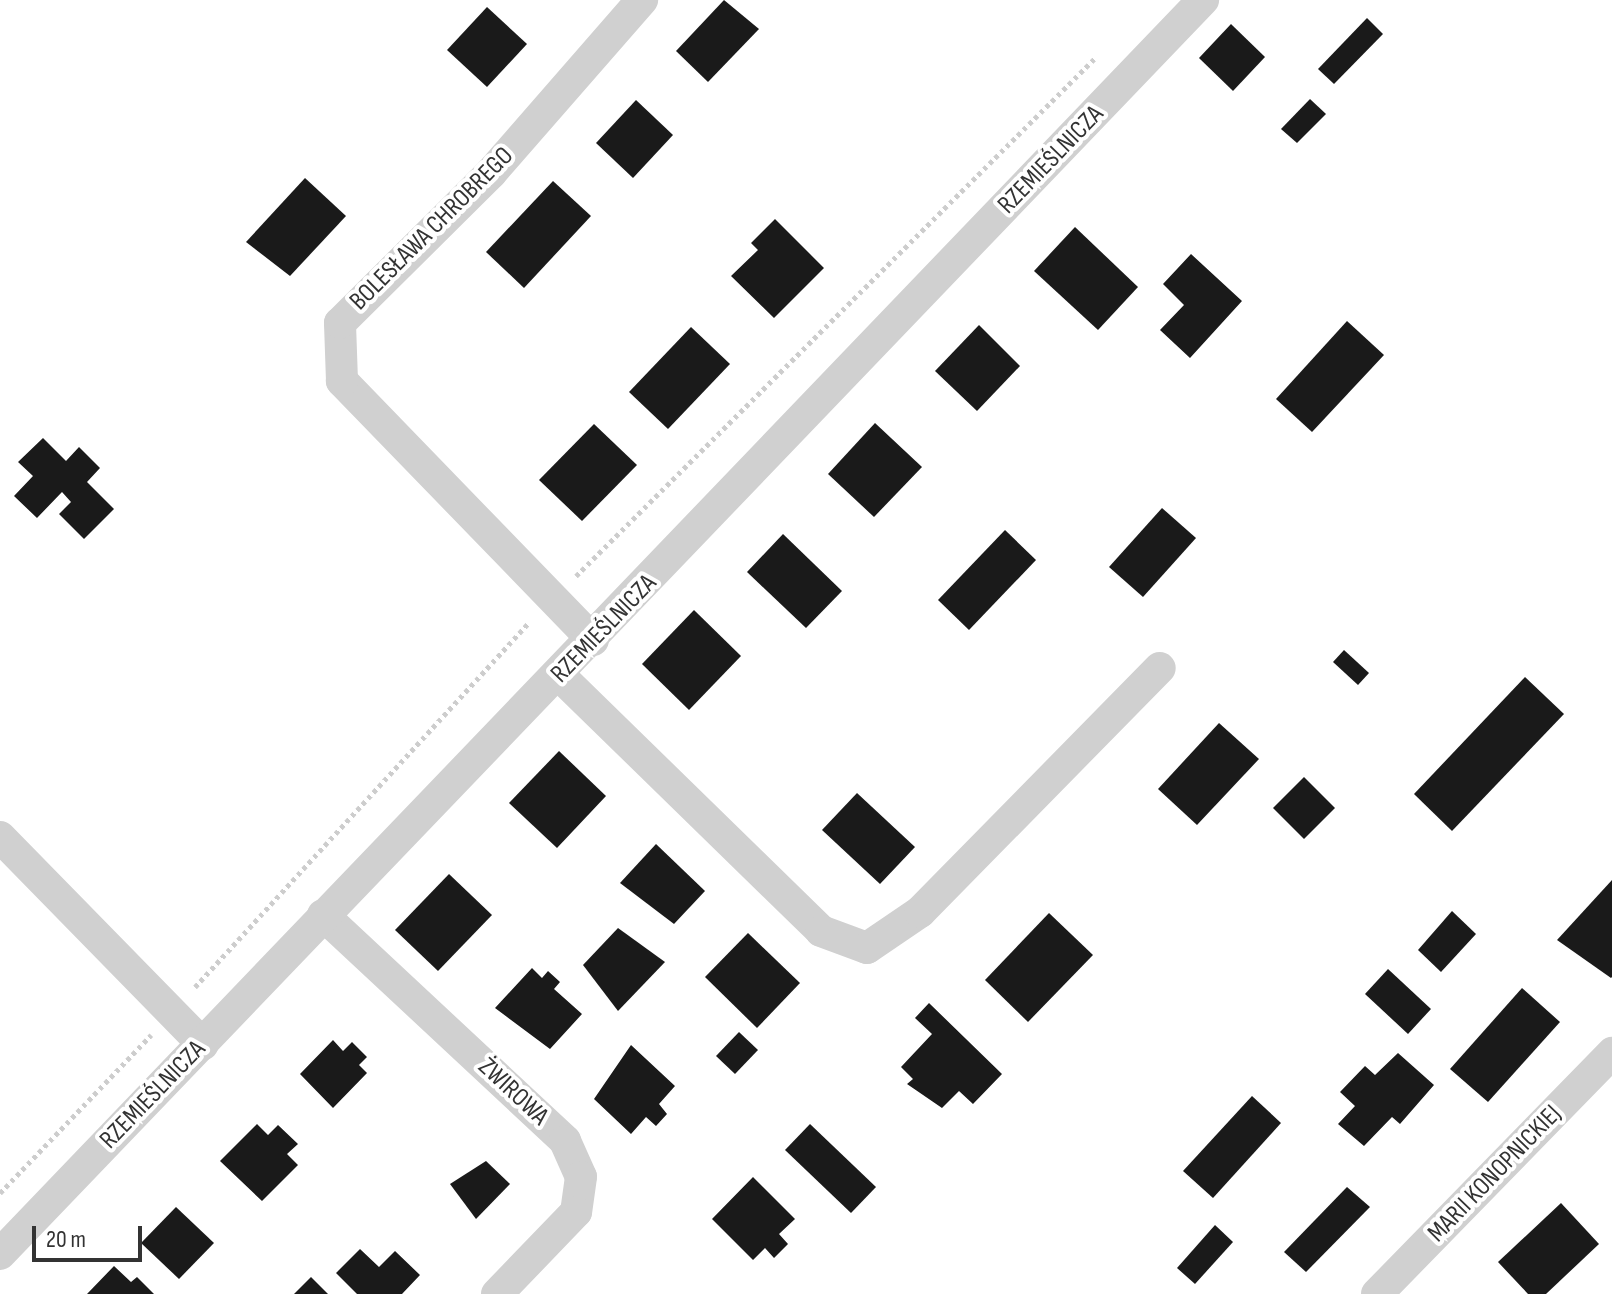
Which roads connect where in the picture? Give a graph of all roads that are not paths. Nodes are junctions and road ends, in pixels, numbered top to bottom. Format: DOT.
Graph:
graph roads {
  1 [pos="642,0"];
  2 [pos="1203,0"];
  3 [pos="593,640"];
  4 [pos="1160,668"];
  5 [pos="559,675"];
  6 [pos="0,837"];
  7 [pos="323,915"];
  8 [pos="203,1044"];
  9 [pos="1612,1053"];
  10 [pos="0,1254"];
  11 [pos="497,1294"];
  12 [pos="1377,1294"];
  1 -- 3 [label="street, BOLESŁAWA CHROBREGO"];
  2 -- 3 [label="street, RZEMIEŚLNICZA"];
  3 -- 5 [label="street, RZEMIEŚLNICZA"];
  4 -- 5 [label="street"];
  5 -- 7 [label="street, RZEMIEŚLNICZA"];
  6 -- 8 [label="street"];
  7 -- 8 [label="street, RZEMIEŚLNICZA"];
  7 -- 11 [label="street, ŻWIROWA"];
  8 -- 10 [label="street, RZEMIEŚLNICZA"];
  9 -- 12 [label="street, MARII KONOPNICKIEJ"];
}
